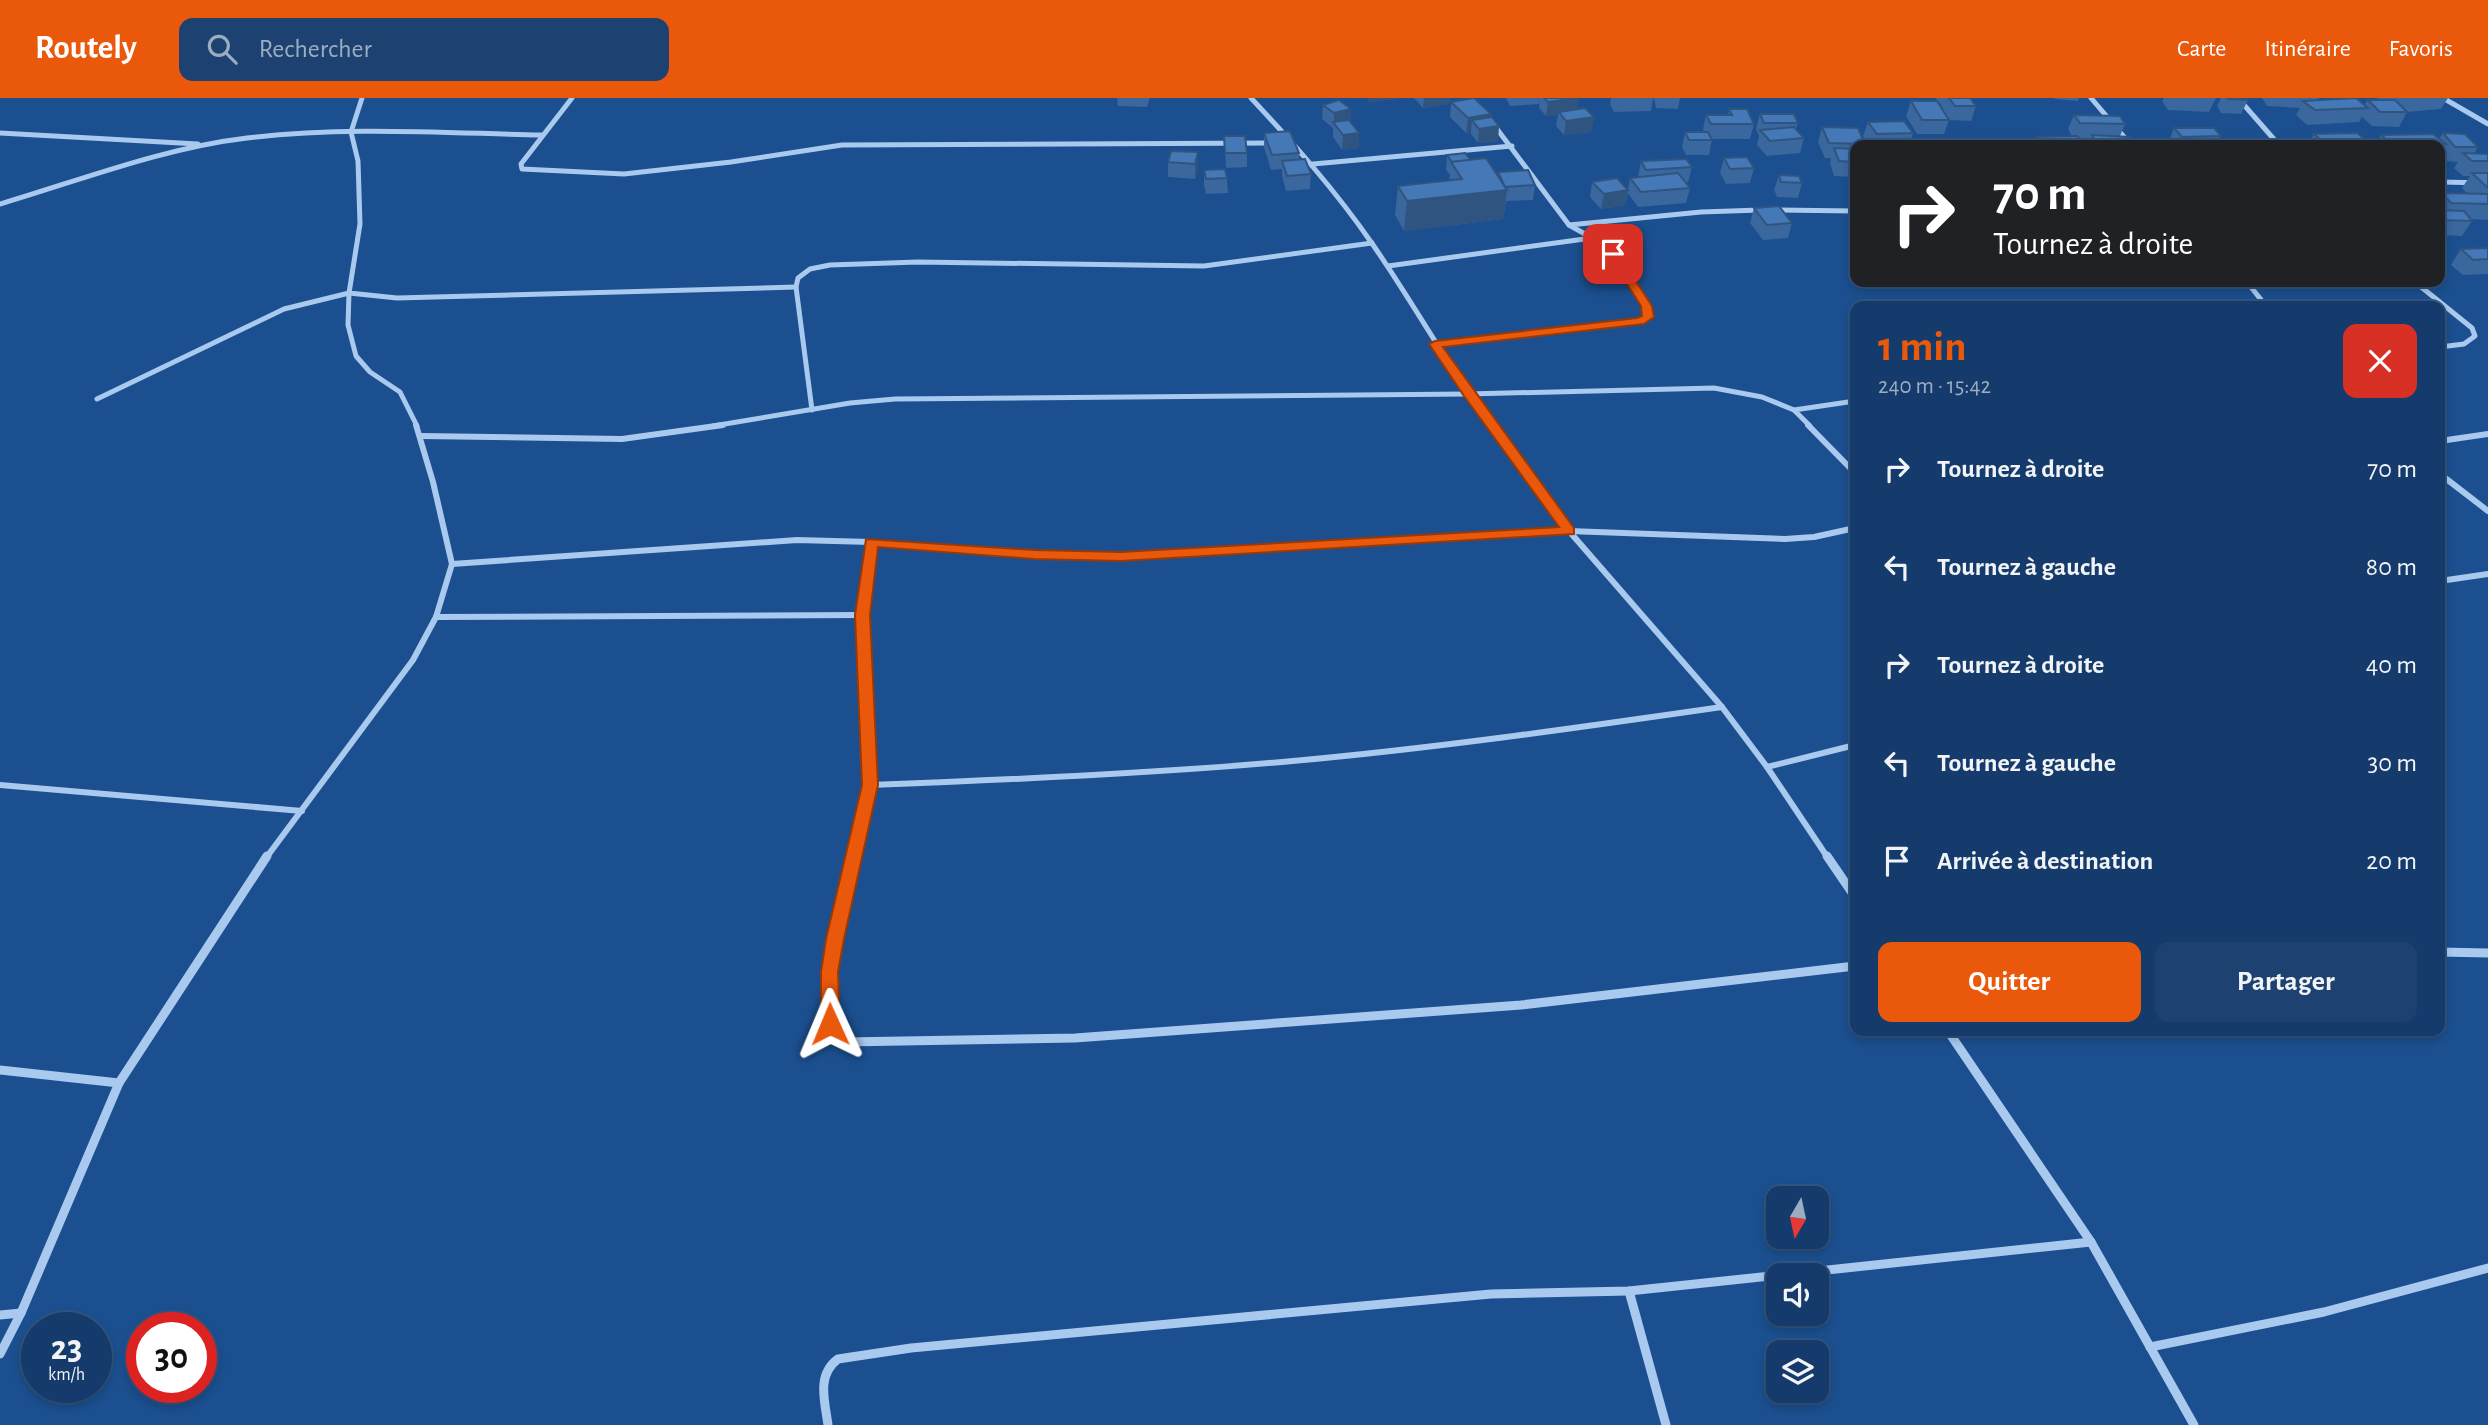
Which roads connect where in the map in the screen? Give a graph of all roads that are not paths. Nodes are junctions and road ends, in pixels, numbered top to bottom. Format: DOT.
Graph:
graph roads {
  1 [pos="362,98"];
  2 [pos="572,98"];
  3 [pos="1251,98"];
  4 [pos="2091,98"];
  5 [pos="2238,98"];
  6 [pos="2443,98"];
  7 [pos="1487,117"];
  8 [pos="2488,124"];
  9 [pos="351,132"];
  10 [pos="0,133"];
  11 [pos="541,135"];
  12 [pos="2127,140"];
  13 [pos="2275,140"];
  14 [pos="1292,143"];
  15 [pos="205,145"];
  16 [pos="1512,146"];
  17 [pos="1312,164"];
  18 [pos="2445,182"];
  19 [pos="2488,183"];
  20 [pos="0,204"];
  21 [pos="1850,211"];
  22 [pos="1569,225"];
  23 [pos="1592,238"];
  24 [pos="1372,243"];
  25 [pos="1388,266"];
  26 [pos="796,287"];
  27 [pos="2251,287"];
  28 [pos="2421,287"];
  29 [pos="349,293"];
  30 [pos="2262,301"];
  31 [pos="2439,301"];
  32 [pos="2445,306"];
  33 [pos="1435,344"];
  34 [pos="2445,346"];
  35 [pos="1468,394"];
  36 [pos="97,400"];
  37 [pos="1850,402"];
  38 [pos="812,410"];
  39 [pos="1794,410"];
  40 [pos="2488,434"];
  41 [pos="421,436"];
  42 [pos="2445,440"];
  43 [pos="1850,468"];
  44 [pos="2445,478"];
  45 [pos="2488,511"];
  46 [pos="1850,529"];
  47 [pos="1569,531"];
  48 [pos="871,542"];
  49 [pos="452,564"];
  50 [pos="2488,574"];
  51 [pos="2445,580"];
  52 [pos="862,615"];
  53 [pos="436,617"];
  54 [pos="1722,707"];
  55 [pos="1850,747"];
  56 [pos="1767,767"];
  57 [pos="0,785"];
  58 [pos="870,785"];
  59 [pos="302,811"];
  60 [pos="1850,890"];
  61 [pos="2445,952"];
  62 [pos="2488,953"];
  63 [pos="1850,967"];
  64 [pos="1951,1036"];
  65 [pos="0,1070"];
  66 [pos="119,1083"];
  67 [pos="2091,1242"];
  68 [pos="2488,1268"];
  69 [pos="1629,1291"];
  70 [pos="21,1312"];
  71 [pos="21,1313"];
  72 [pos="0,1315"];
  73 [pos="2150,1347"];
  74 [pos="0,1354"];
  75 [pos="828,1425"];
  76 [pos="1666,1425"];
  77 [pos="2194,1425"];
  1 -- 9 [label="street"];
  2 -- 11 [label="street"];
  3 -- 14 [label="street"];
  4 -- 12 [label="street"];
  5 -- 13 [label="street"];
  6 -- 8 [label="street"];
  7 -- 16 [label="street"];
  9 -- 11 [label="street"];
  9 -- 15 [label="street"];
  9 -- 29 [label="street"];
  10 -- 15 [label="street"];
  11 -- 14 [label="street"];
  14 -- 17 [label="street"];
  15 -- 20 [label="street"];
  16 -- 17 [label="street"];
  16 -- 22 [label="street"];
  17 -- 24 [label="street"];
  18 -- 19 [label="street"];
  21 -- 22 [label="street"];
  22 -- 23 [label="street"];
  23 -- 25 [label="street"];
  23 -- 33 [label="street"];
  24 -- 25 [label="street"];
  24 -- 26 [label="street"];
  25 -- 33 [label="street"];
  26 -- 29 [label="street"];
  26 -- 38 [label="street"];
  27 -- 30 [label="street"];
  28 -- 31 [label="street"];
  29 -- 36 [label="street"];
  29 -- 41 [label="street"];
  32 -- 34 [label="street"];
  33 -- 35 [label="street"];
  35 -- 38 [label="street"];
  35 -- 39 [label="street"];
  35 -- 47 [label="street"];
  37 -- 39 [label="street"];
  38 -- 41 [label="street"];
  39 -- 43 [label="street"];
  40 -- 42 [label="street"];
  41 -- 49 [label="street"];
  44 -- 45 [label="street"];
  46 -- 47 [label="street"];
  47 -- 48 [label="street"];
  47 -- 54 [label="street"];
  48 -- 49 [label="street"];
  48 -- 52 [label="street"];
  49 -- 53 [label="street"];
  50 -- 51 [label="street"];
  52 -- 53 [label="street"];
  52 -- 58 [label="street"];
  53 -- 59 [label="street"];
  54 -- 56 [label="street"];
  54 -- 58 [label="street"];
  55 -- 56 [label="street"];
  56 -- 60 [label="street"];
  57 -- 59 [label="street"];
  58 -- 63 [label="street"];
  59 -- 66 [label="street"];
  61 -- 62 [label="street"];
  64 -- 67 [label="street"];
  65 -- 66 [label="street"];
  66 -- 70 [label="street"];
  67 -- 69 [label="street"];
  67 -- 73 [label="street"];
  68 -- 73 [label="street"];
  69 -- 75 [label="street"];
  69 -- 76 [label="street"];
  71 -- 72 [label="street"];
  71 -- 74 [label="street"];
  73 -- 77 [label="street"];
}
